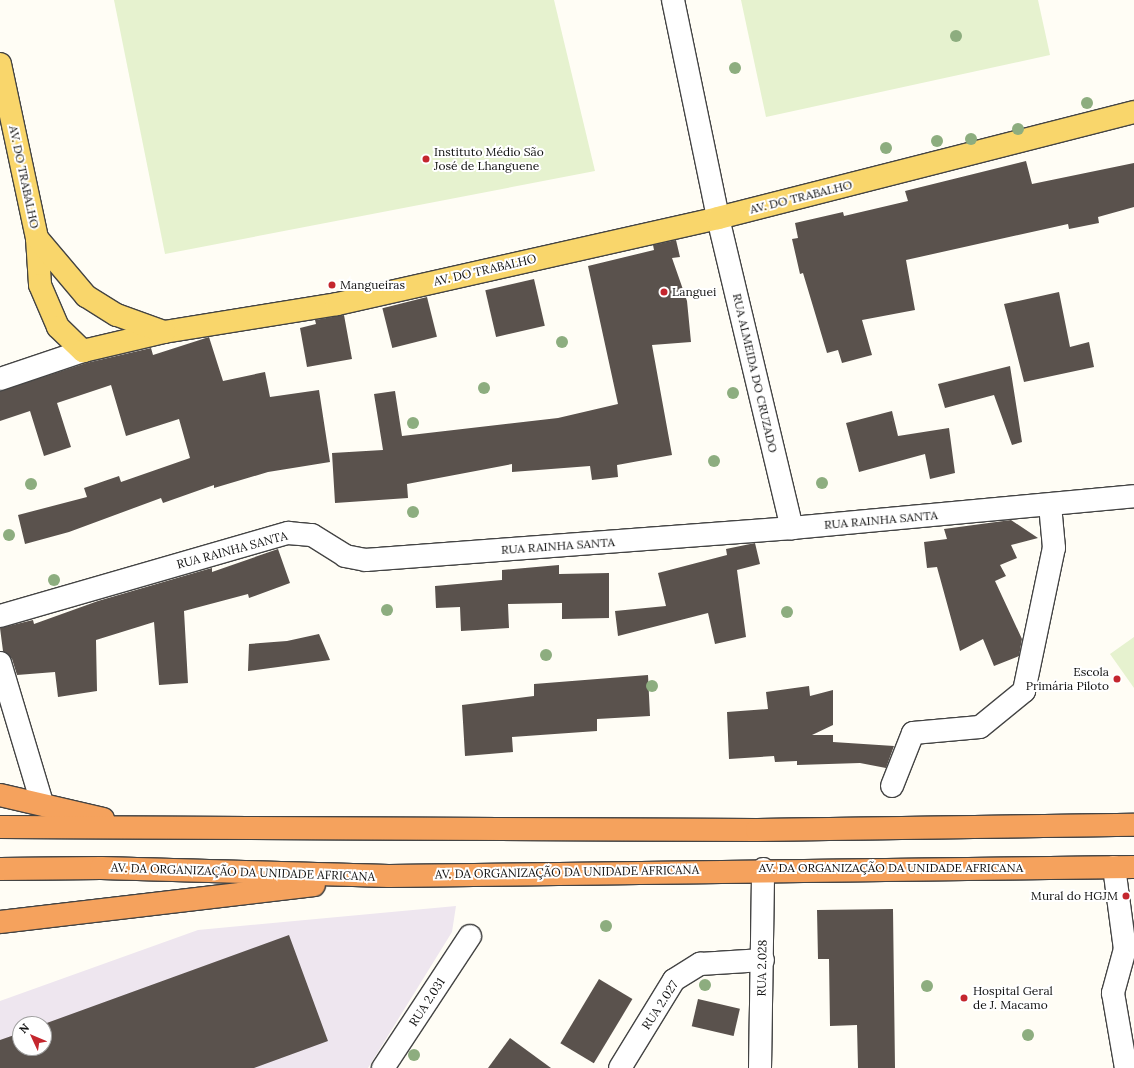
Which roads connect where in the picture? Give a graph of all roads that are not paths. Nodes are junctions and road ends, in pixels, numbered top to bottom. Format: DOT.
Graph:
graph roads {
  1 [pos="673,0"];
  2 [pos="0,64"];
  3 [pos="1134,112"];
  4 [pos="718,218"];
  5 [pos="37,238"];
  6 [pos="164,332"];
  7 [pos="83,351"];
  8 [pos="0,379"];
  9 [pos="1134,496"];
  10 [pos="1050,504"];
  11 [pos="792,528"];
  12 [pos="0,616"];
  13 [pos="0,662"];
  14 [pos="892,786"];
  15 [pos="0,795"];
  16 [pos="42,803"];
  17 [pos="1134,825"];
  18 [pos="131,826"];
  19 [pos="0,827"];
  20 [pos="1124,867"];
  21 [pos="0,869"];
  22 [pos="763,869"];
  23 [pos="389,876"];
  24 [pos="0,922"];
  25 [pos="470,936"];
  26 [pos="1129,953"];
  27 [pos="763,960"];
  28 [pos="383,1068"];
  29 [pos="620,1068"];
  30 [pos="760,1068"];
  31 [pos="1126,1068"];
  1 -- 4 [label="street, RUA ALMEIDA DO CRUZADO"];
  2 -- 5 [label="main road, AV. DO TRABALHO"];
  3 -- 4 [label="main road, AV. DO TRABALHO"];
  4 -- 6 [label="main road, AV. DO TRABALHO"];
  4 -- 11 [label="street, RUA ALMEIDA DO CRUZADO"];
  5 -- 6 [label="main road, AV. DO TRABALHO"];
  5 -- 7 [label="main road"];
  6 -- 7 [label="main road"];
  7 -- 8 [label="street"];
  9 -- 10 [label="street, RUA RAINHA SANTA"];
  10 -- 11 [label="street, RUA RAINHA SANTA"];
  10 -- 14 [label="street"];
  11 -- 12 [label="street, RUA RAINHA SANTA"];
  13 -- 16 [label="street"];
  15 -- 16 [label="highway"];
  16 -- 18 [label="highway"];
  17 -- 18 [label="highway"];
  18 -- 19 [label="highway"];
  20 -- 22 [label="highway, AV. DA ORGANIZAÇÃO DA UNIDADE AFRICANA"];
  20 -- 26 [label="street"];
  21 -- 23 [label="highway, AV. DA ORGANIZAÇÃO DA UNIDADE AFRICANA"];
  22 -- 23 [label="highway, AV. DA ORGANIZAÇÃO DA UNIDADE AFRICANA"];
  22 -- 27 [label="street, RUA 2.028"];
  23 -- 24 [label="highway"];
  25 -- 28 [label="street, RUA 2.031"];
  26 -- 31 [label="street"];
  27 -- 29 [label="street, RUA 2.027"];
  27 -- 30 [label="street, RUA 2.028"];
}
